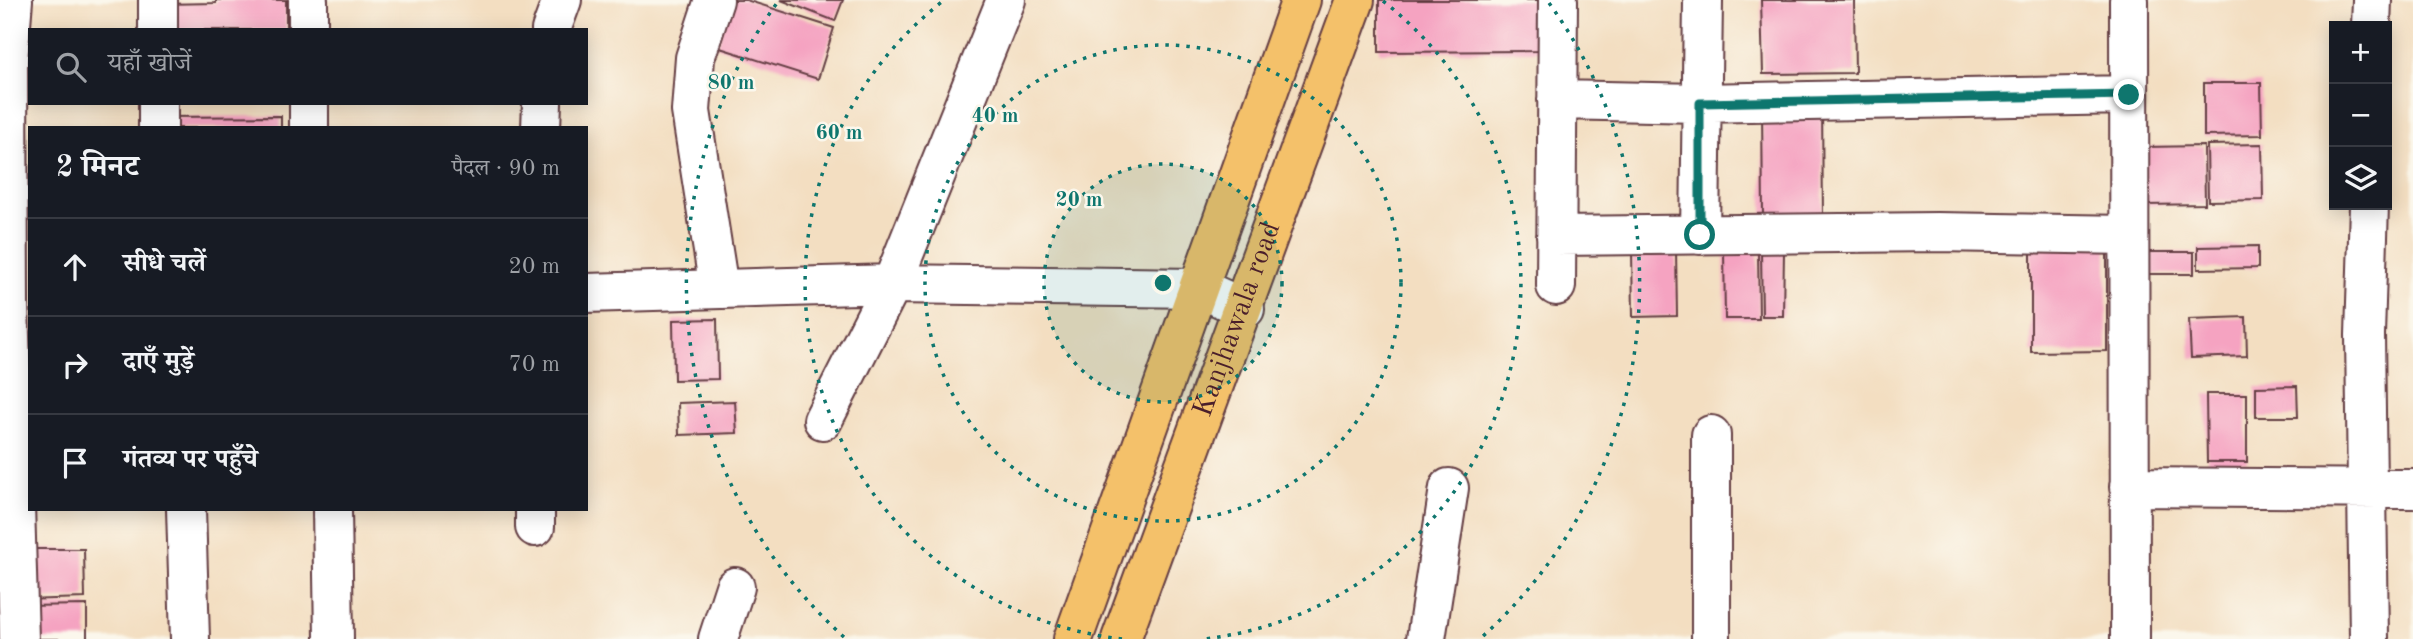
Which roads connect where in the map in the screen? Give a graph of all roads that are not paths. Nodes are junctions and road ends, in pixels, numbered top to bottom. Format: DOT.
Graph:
graph roads {
  1 [pos="13,0"];
  2 [pos="158,0"];
  3 [pos="308,0"];
  4 [pos="562,0"];
  5 [pos="714,0"];
  6 [pos="1006,0"];
  7 [pos="1301,0"];
  8 [pos="1355,0"];
  9 [pos="1558,0"];
  10 [pos="1703,0"];
  11 [pos="2129,0"];
  12 [pos="2372,0"];
  13 [pos="2371,21"];
  14 [pos="158,28"];
  15 [pos="309,28"];
  16 [pos="552,28"];
  17 [pos="2129,95"];
  18 [pos="1557,100"];
  19 [pos="1700,103"];
  20 [pos="158,105"];
  21 [pos="309,105"];
  22 [pos="541,105"];
  23 [pos="158,126"];
  24 [pos="309,126"];
  25 [pos="541,126"];
  26 [pos="2369,210"];
  27 [pos="1700,235"];
  28 [pos="2128,235"];
  29 [pos="1556,236"];
  30 [pos="892,284"];
  31 [pos="1556,286"];
  32 [pos="1199,288"];
  33 [pos="719,289"];
  34 [pos="588,293"];
  35 [pos="13,303"];
  36 [pos="1245,309"];
  37 [pos="823,420"];
  38 [pos="1712,435"];
  39 [pos="2129,487"];
  40 [pos="1449,488"];
  41 [pos="2413,489"];
  42 [pos="2369,491"];
  43 [pos="187,511"];
  44 [pos="332,511"];
  45 [pos="735,587"];
  46 [pos="19,639"];
  47 [pos="190,639"];
  48 [pos="334,639"];
  49 [pos="718,639"];
  50 [pos="1073,639"];
  51 [pos="1121,639"];
  52 [pos="1426,639"];
  53 [pos="1711,639"];
  54 [pos="2130,639"];
  55 [pos="2369,639"];
  1 -- 35 [label="street"];
  2 -- 14 [label="street"];
  3 -- 15 [label="street"];
  4 -- 16 [label="street"];
  5 -- 33 [label="street"];
  6 -- 30 [label="street"];
  7 -- 32 [label="main road, Kanjhawala road"];
  8 -- 36 [label="main road, Kanjhawala road"];
  9 -- 18 [label="street"];
  10 -- 19 [label="street"];
  11 -- 17 [label="street"];
  12 -- 13 [label="street"];
  17 -- 19 [label="street"];
  17 -- 28 [label="street"];
  18 -- 19 [label="street"];
  18 -- 29 [label="street"];
  19 -- 27 [label="street"];
  20 -- 23 [label="street"];
  21 -- 24 [label="street"];
  22 -- 25 [label="street"];
  26 -- 42 [label="street"];
  27 -- 28 [label="street"];
  27 -- 29 [label="street"];
  28 -- 39 [label="street"];
  29 -- 31 [label="street"];
  30 -- 32 [label="street"];
  30 -- 33 [label="street"];
  30 -- 37 [label="street"];
  32 -- 36 [label="street"];
  32 -- 50 [label="main road, Kanjhawala road"];
  33 -- 34 [label="street"];
  35 -- 46 [label="street"];
  36 -- 51 [label="main road, Kanjhawala road"];
  38 -- 53 [label="street"];
  39 -- 42 [label="street"];
  39 -- 54 [label="street"];
  40 -- 52 [label="street"];
  41 -- 42 [label="street"];
  42 -- 55 [label="street"];
  43 -- 47 [label="street"];
  44 -- 48 [label="street"];
  45 -- 49 [label="street"];
}
